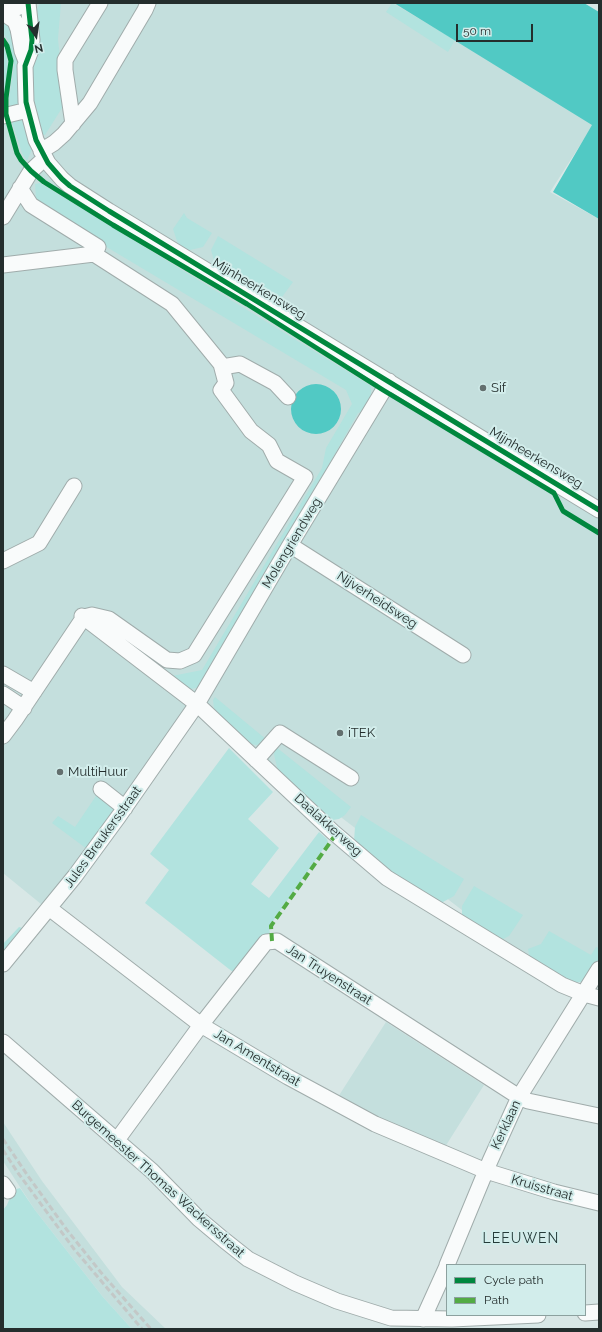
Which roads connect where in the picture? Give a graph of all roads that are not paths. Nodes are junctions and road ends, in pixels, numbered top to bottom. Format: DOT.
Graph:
graph roads {
  1 [pos="100,3"];
  2 [pos="148,3"];
  3 [pos="29,5"];
  4 [pos="5,13"];
  5 [pos="26,61"];
  6 [pos="28,110"];
  7 [pos="3,116"];
  8 [pos="73,124"];
  9 [pos="43,155"];
  10 [pos="20,188"];
  11 [pos="3,217"];
  12 [pos="94,254"];
  13 [pos="3,265"];
  14 [pos="222,367"];
  15 [pos="389,382"];
  16 [pos="288,397"];
  17 [pos="74,486"];
  18 [pos="599,510"];
  19 [pos="290,545"];
  20 [pos="3,561"];
  21 [pos="83,616"];
  22 [pos="463,655"];
  23 [pos="3,674"];
  24 [pos="34,692"];
  25 [pos="3,694"];
  26 [pos="197,704"];
  27 [pos="24,708"];
  28 [pos="3,736"];
  29 [pos="256,760"];
  30 [pos="351,778"];
  31 [pos="101,789"];
  32 [pos="125,808"];
  33 [pos="49,908"];
  34 [pos="3,964"];
  35 [pos="599,969"];
  36 [pos="584,994"];
  37 [pos="599,998"];
  38 [pos="201,1025"];
  39 [pos="3,1042"];
  40 [pos="519,1097"];
  41 [pos="599,1116"];
  42 [pos="116,1140"];
  43 [pos="486,1171"];
  44 [pos="599,1203"];
  45 [pos="448,1264"];
  46 [pos="446,1268"];
  47 [pos="599,1312"];
  48 [pos="586,1313"];
  49 [pos="509,1316"];
  50 [pos="423,1319"];
  51 [pos="389,1323"];
  1 -- 8 [label="street"];
  2 -- 8 [label="street"];
  3 -- 4 [label="street"];
  3 -- 5 [label="street, Mijnheerkensweg"];
  4 -- 5 [label="street, Mijnheerkensweg"];
  5 -- 6 [label="street, Mijnheerkensweg"];
  6 -- 7 [label="street"];
  6 -- 9 [label="street, Mijnheerkensweg"];
  8 -- 9 [label="street"];
  9 -- 10 [label="street"];
  9 -- 15 [label="street, Mijnheerkensweg"];
  10 -- 11 [label="street"];
  10 -- 12 [label="street"];
  12 -- 13 [label="street"];
  12 -- 14 [label="street"];
  14 -- 16 [label="street"];
  14 -- 21 [label="street"];
  15 -- 18 [label="street, Mijnheerkensweg"];
  15 -- 19 [label="street, Molengriendweg"];
  17 -- 20 [label="street"];
  19 -- 22 [label="street, Nijverheidsweg"];
  19 -- 26 [label="street, Molengriendweg"];
  21 -- 24 [label="street"];
  21 -- 26 [label="street, Daalakkerweg"];
  23 -- 24 [label="street"];
  24 -- 27 [label="street"];
  25 -- 27 [label="street"];
  26 -- 29 [label="street, Daalakkerweg"];
  26 -- 32 [label="street, Jules Breukersstraat"];
  27 -- 28 [label="street"];
  29 -- 30 [label="street"];
  29 -- 36 [label="street, Daalakkerweg"];
  31 -- 32 [label="street"];
  32 -- 33 [label="street, Jules Breukersstraat"];
  33 -- 34 [label="street, Jules Breukersstraat"];
  33 -- 38 [label="street, Jan Amentstraat"];
  35 -- 36 [label="street, Kerklaan"];
  36 -- 37 [label="street, Daalakkerweg"];
  36 -- 40 [label="street, Kerklaan"];
  38 -- 40 [label="street, Jan Truyenstraat"];
  38 -- 42 [label="street, Jan Truyenstraat"];
  38 -- 43 [label="street, Jan Amentstraat"];
  39 -- 42 [label="street, Burgemeester Thomas Wackersstraat"];
  40 -- 41 [label="street, Jan Truyenstraat"];
  40 -- 43 [label="street, Kerklaan"];
  42 -- 51 [label="street, Burgemeester Thomas Wackersstraat"];
  43 -- 44 [label="street, Kruisstraat"];
  43 -- 45 [label="street, Kerklaan"];
  46 -- 50 [label="street, Kerklaan"];
  47 -- 48 [label="street"];
  49 -- 50 [label="street, Burgemeester Thomas Wackersstraat"];
  50 -- 51 [label="street, Burgemeester Thomas Wackersstraat"];
}
